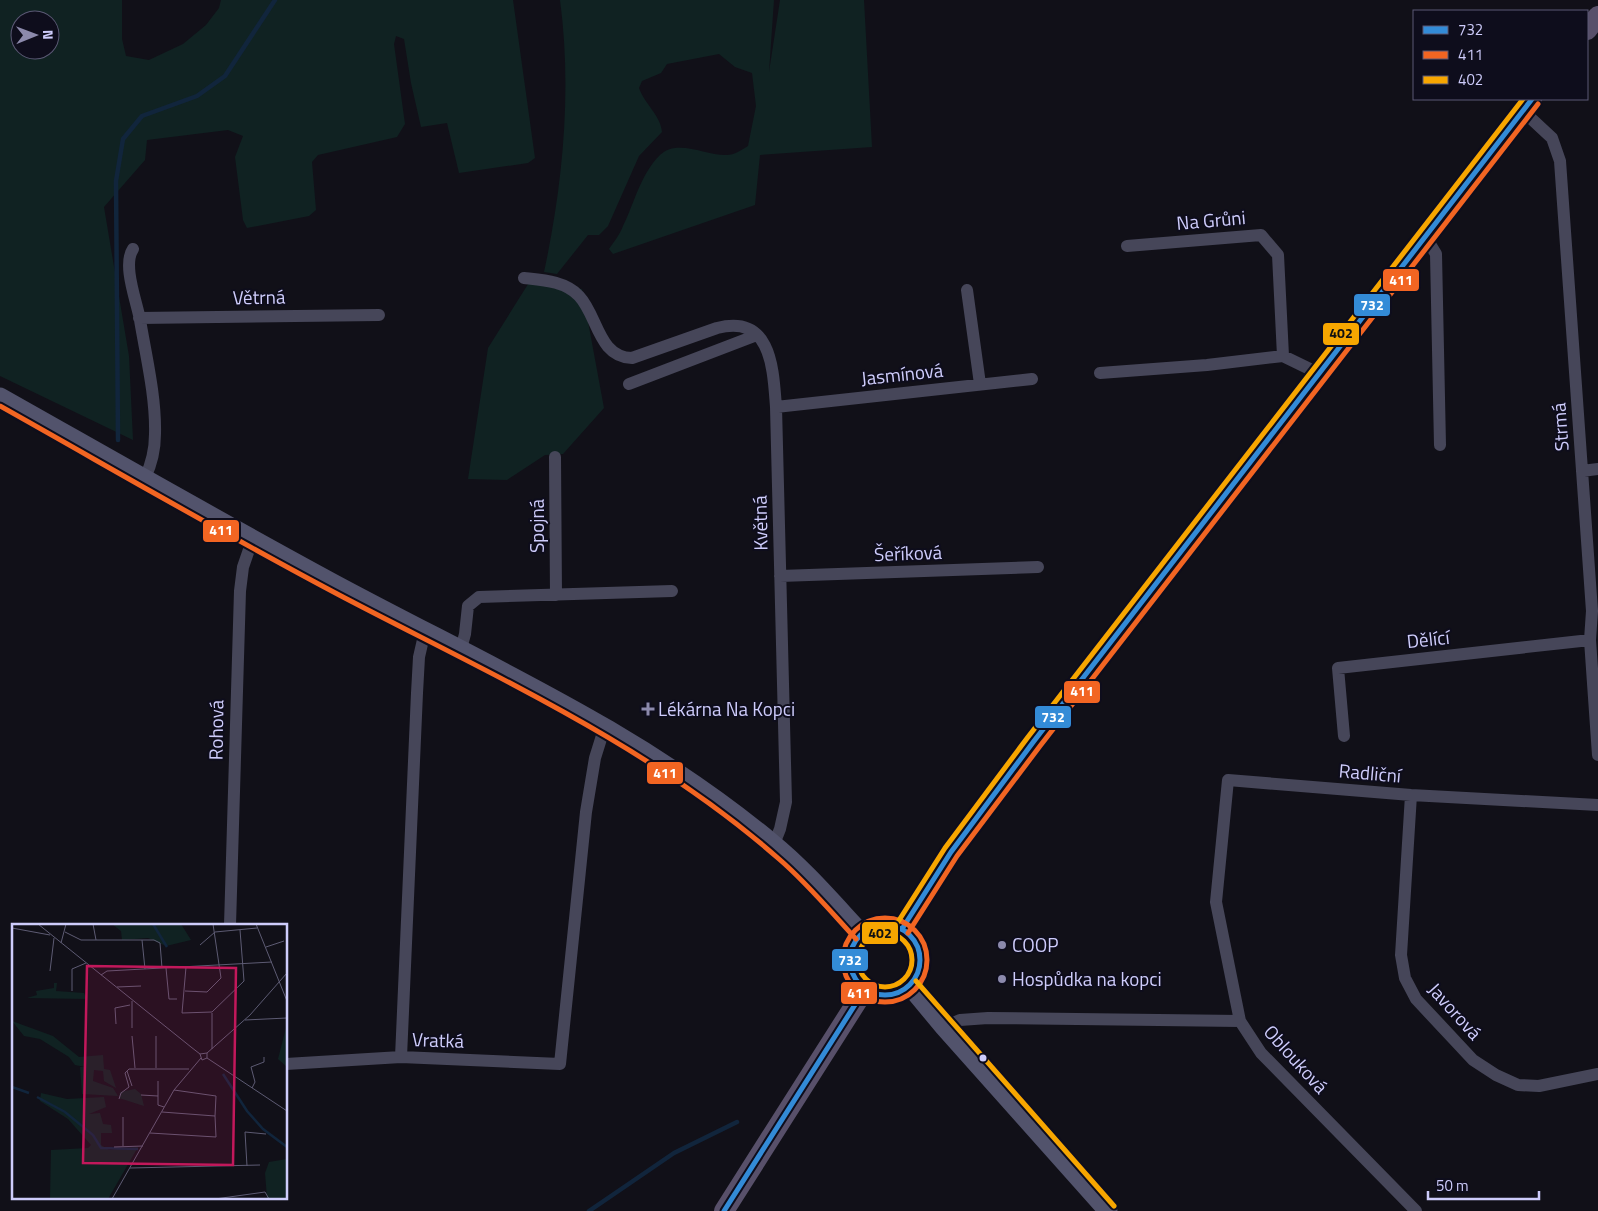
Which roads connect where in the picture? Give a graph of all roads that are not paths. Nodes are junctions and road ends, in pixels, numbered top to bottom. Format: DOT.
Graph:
graph roads {
  1 [pos="1598,16"];
  2 [pos="1588,29"];
  3 [pos="1527,105"];
  4 [pos="1425,236"];
  5 [pos="1128,246"];
  6 [pos="133,249"];
  7 [pos="524,278"];
  8 [pos="968,290"];
  9 [pos="379,315"];
  10 [pos="139,318"];
  11 [pos="757,335"];
  12 [pos="1283,356"];
  13 [pos="1318,373"];
  14 [pos="1100,374"];
  15 [pos="1032,379"];
  16 [pos="629,384"];
  17 [pos="980,384"];
  18 [pos="0,396"];
  19 [pos="776,407"];
  20 [pos="1440,446"];
  21 [pos="556,457"];
  22 [pos="1598,469"];
  23 [pos="1582,471"];
  24 [pos="145,478"];
  25 [pos="253,538"];
  26 [pos="1038,567"];
  27 [pos="780,576"];
  28 [pos="672,591"];
  29 [pos="556,595"];
  30 [pos="1595,610"];
  31 [pos="425,631"];
  32 [pos="1590,640"];
  33 [pos="461,649"];
  34 [pos="605,726"];
  35 [pos="1344,736"];
  36 [pos="1598,755"];
  37 [pos="1411,795"];
  38 [pos="1598,805"];
  39 [pos="774,844"];
  40 [pos="1219,868"];
  41 [pos="230,924"];
  42 [pos="902,929"];
  43 [pos="862,934"];
  44 [pos="910,986"];
  45 [pos="865,989"];
  46 [pos="1240,1021"];
  47 [pos="944,1027"];
  48 [pos="401,1057"];
  49 [pos="288,1064"];
  50 [pos="1598,1074"];
  51 [pos="724,1211"];
  52 [pos="1108,1211"];
  53 [pos="1416,1211"];
  1 -- 2 [label="main road"];
  3 -- 4 [label="main road"];
  3 -- 23 [label="street, Strmá"];
  4 -- 13 [label="main road"];
  4 -- 20 [label="street"];
  5 -- 12 [label="street, Na Grůni"];
  6 -- 10 [label="street"];
  7 -- 11 [label="street"];
  8 -- 17 [label="street"];
  9 -- 10 [label="street, Větrná"];
  10 -- 24 [label="street"];
  11 -- 16 [label="street"];
  11 -- 19 [label="street, Květná"];
  12 -- 13 [label="street"];
  12 -- 14 [label="street"];
  13 -- 42 [label="main road"];
  15 -- 17 [label="street, Jasmínová"];
  17 -- 19 [label="street, Jasmínová"];
  18 -- 24 [label="street"];
  19 -- 27 [label="street, Květná"];
  21 -- 29 [label="street, Spojná"];
  22 -- 23 [label="street"];
  23 -- 30 [label="street, Strmá"];
  24 -- 25 [label="street"];
  25 -- 31 [label="street"];
  25 -- 41 [label="street, Rohová"];
  26 -- 27 [label="street, Šeříková"];
  27 -- 39 [label="street, Květná"];
  28 -- 29 [label="street"];
  29 -- 33 [label="street"];
  30 -- 32 [label="street, Strmá"];
  31 -- 33 [label="street"];
  31 -- 48 [label="street, Vratká"];
  32 -- 35 [label="street, Dělící"];
  32 -- 36 [label="street, Strmá"];
  33 -- 34 [label="street"];
  34 -- 39 [label="street"];
  34 -- 48 [label="street, Vratká"];
  37 -- 38 [label="street, Radliční"];
  37 -- 40 [label="street, Radliční"];
  37 -- 50 [label="street, Javorová"];
  39 -- 43 [label="street"];
  40 -- 46 [label="street, Oblouková"];
  42 -- 43 [label="main road"];
  42 -- 44 [label="main road"];
  43 -- 45 [label="main road"];
  44 -- 45 [label="main road"];
  44 -- 47 [label="street"];
  45 -- 51 [label="main road"];
  46 -- 47 [label="street"];
  46 -- 53 [label="street, Oblouková"];
  47 -- 52 [label="street"];
  48 -- 49 [label="street"];
}
